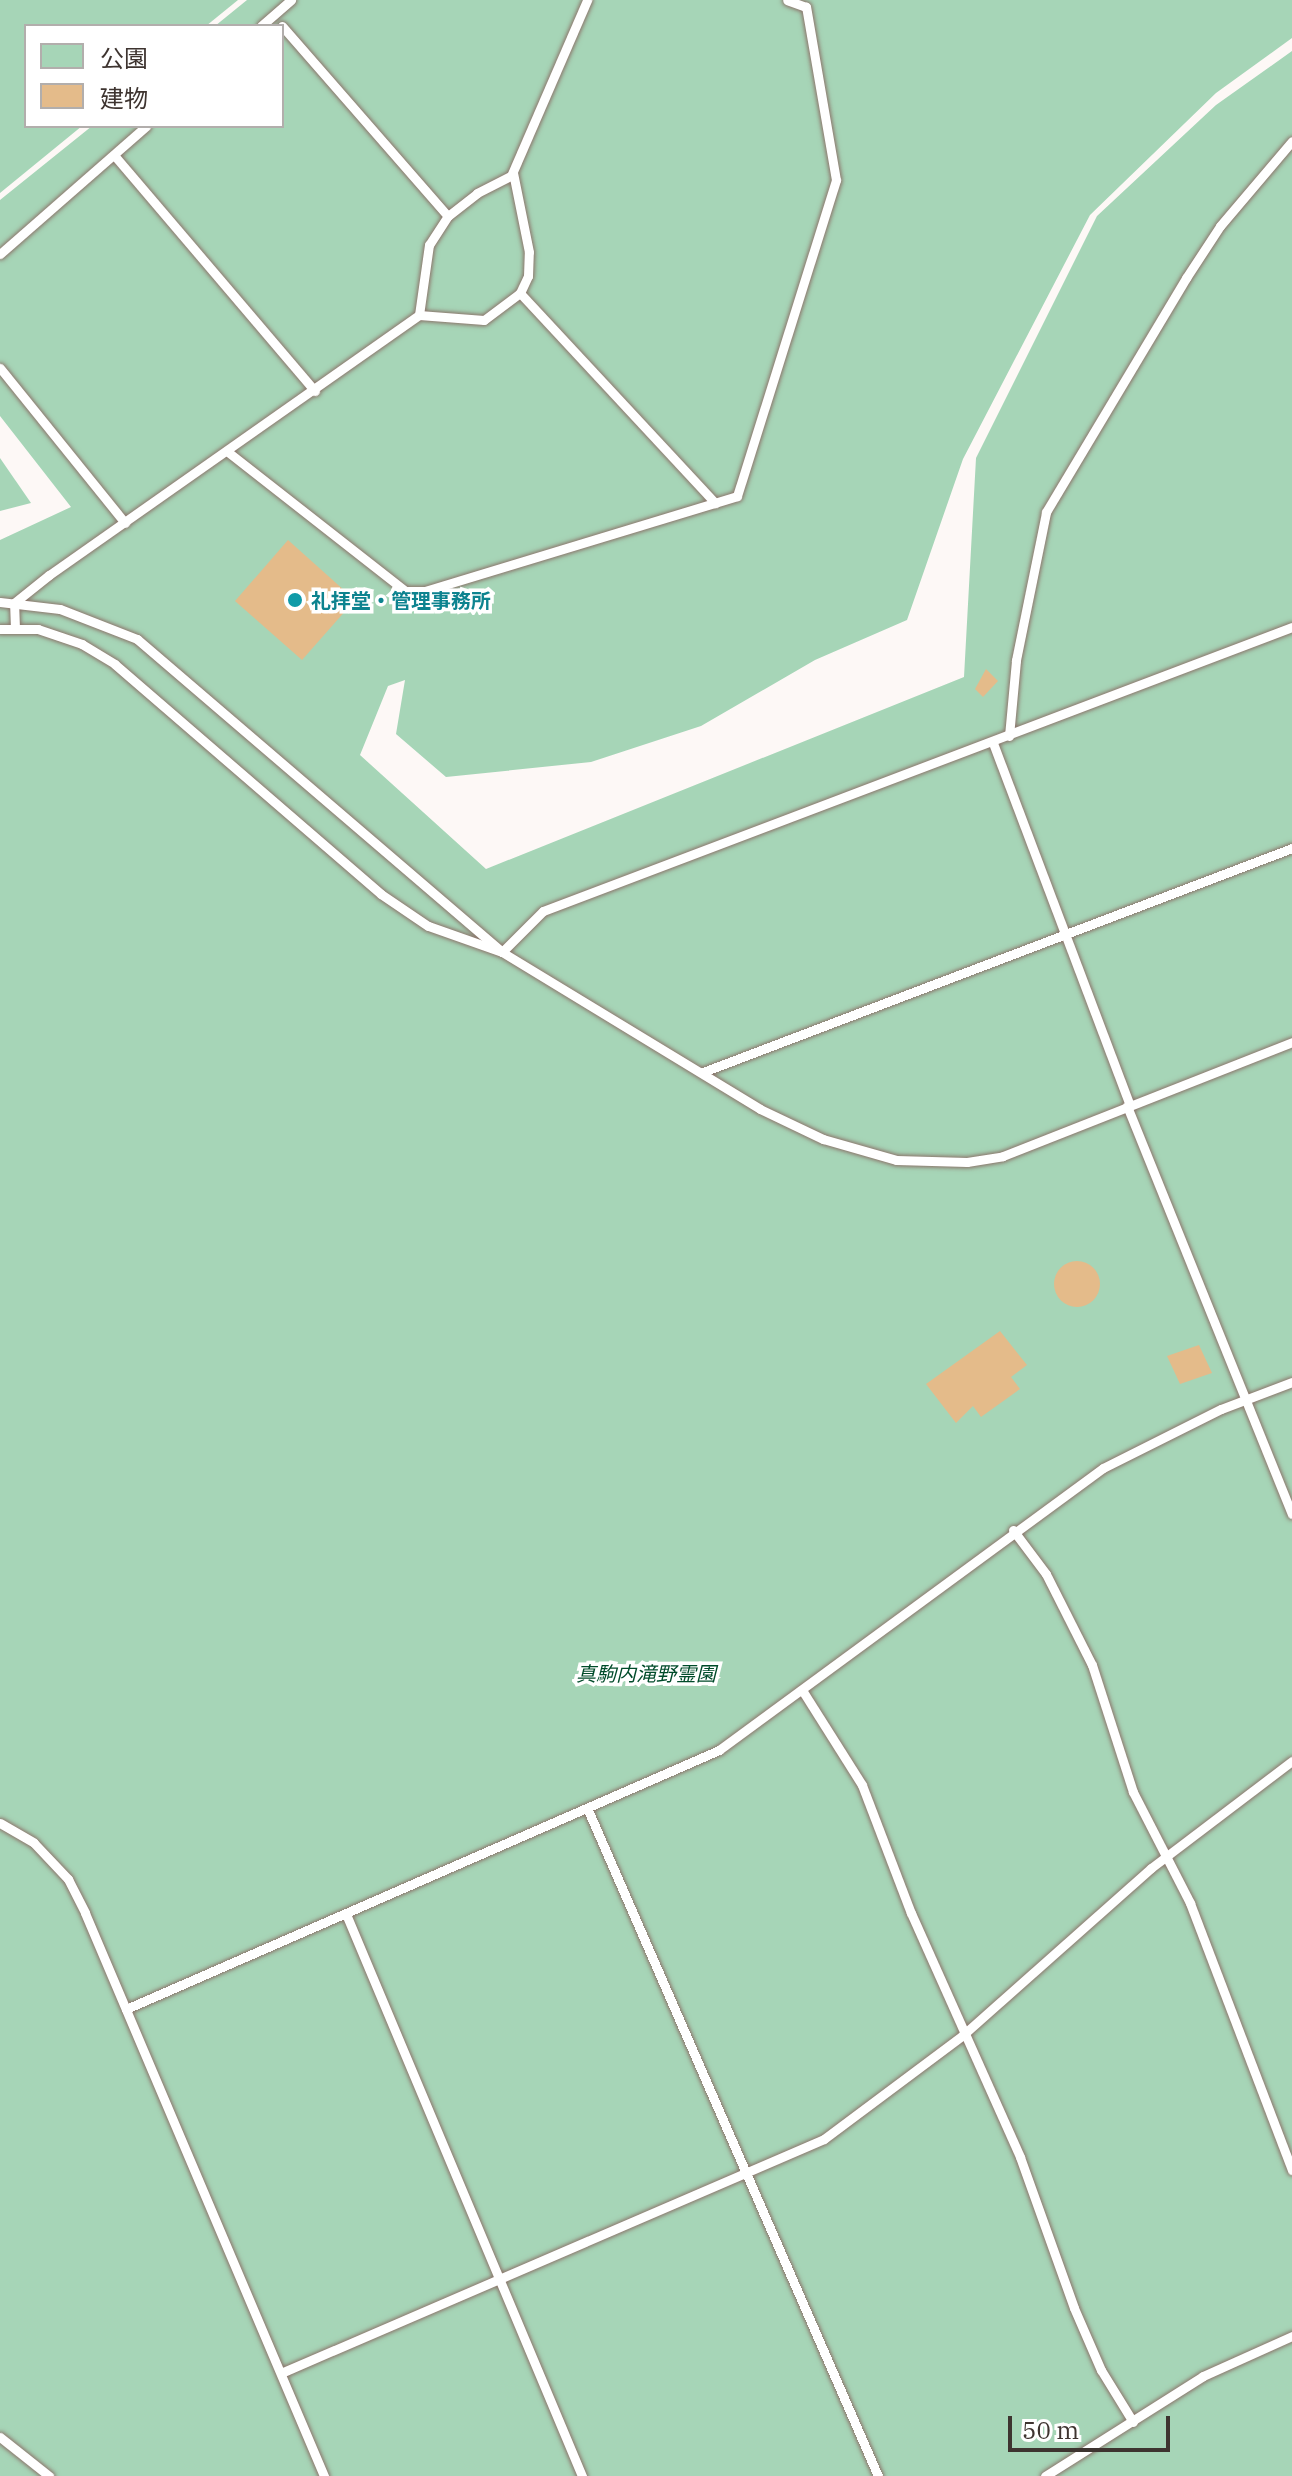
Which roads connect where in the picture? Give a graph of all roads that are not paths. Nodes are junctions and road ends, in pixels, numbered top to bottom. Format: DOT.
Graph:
graph roads {
  1 [pos="291,0"];
  2 [pos="587,0"];
  3 [pos="787,0"];
  4 [pos="805,4"];
  5 [pos="273,16"];
  6 [pos="263,24"];
  7 [pos="280,24"];
  8 [pos="284,28"];
  9 [pos="144,128"];
  10 [pos="1292,141"];
  11 [pos="114,155"];
  12 [pos="513,173"];
  13 [pos="448,216"];
  14 [pos="0,254"];
  15 [pos="520,293"];
  16 [pos="419,315"];
  17 [pos="0,368"];
  18 [pos="315,391"];
  19 [pos="228,452"];
  20 [pos="715,503"];
  21 [pos="125,523"];
  22 [pos="0,602"];
  23 [pos="14,603"];
  24 [pos="1292,627"];
  25 [pos="0,629"];
  26 [pos="15,629"];
  27 [pos="1009,736"];
  28 [pos="993,743"];
  29 [pos="1292,848"];
  30 [pos="1065,934"];
  31 [pos="502,952"];
  32 [pos="1292,1042"];
  33 [pos="703,1072"];
  34 [pos="1128,1106"];
  35 [pos="1292,1382"];
  36 [pos="1246,1398"];
  37 [pos="1292,1514"];
  38 [pos="1013,1530"];
  39 [pos="802,1690"];
  40 [pos="1292,1761"];
  41 [pos="588,1810"];
  42 [pos="0,1823"];
  43 [pos="1163,1858"];
  44 [pos="346,1914"];
  45 [pos="126,2009"];
  46 [pos="963,2035"];
  47 [pos="1292,2170"];
  48 [pos="749,2174"];
  49 [pos="499,2281"];
  50 [pos="1292,2336"];
  51 [pos="281,2373"];
  52 [pos="1133,2422"];
  53 [pos="0,2437"];
  54 [pos="49,2476"];
  55 [pos="324,2476"];
  56 [pos="582,2476"];
  57 [pos="878,2476"];
  58 [pos="1045,2476"];
  1 -- 5 [label="lane"];
  2 -- 12 [label="lane"];
  3 -- 4 [label="lane"];
  4 -- 20 [label="lane"];
  5 -- 6 [label="lane"];
  5 -- 7 [label="lane"];
  8 -- 13 [label="lane"];
  9 -- 11 [label="lane"];
  10 -- 27 [label="lane"];
  11 -- 14 [label="lane"];
  11 -- 18 [label="lane"];
  12 -- 13 [label="lane"];
  12 -- 15 [label="lane"];
  13 -- 16 [label="lane"];
  15 -- 16 [label="lane"];
  15 -- 20 [label="lane"];
  16 -- 18 [label="lane"];
  17 -- 21 [label="lane"];
  18 -- 19 [label="lane"];
  19 -- 20 [label="lane"];
  19 -- 21 [label="lane"];
  21 -- 23 [label="lane"];
  22 -- 23 [label="lane"];
  23 -- 26 [label="lane"];
  23 -- 31 [label="lane"];
  24 -- 27 [label="lane"];
  25 -- 26 [label="lane"];
  26 -- 31 [label="lane"];
  27 -- 28 [label="lane"];
  28 -- 30 [label="lane"];
  28 -- 31 [label="lane"];
  29 -- 30 [label="lane"];
  30 -- 33 [label="lane"];
  30 -- 34 [label="lane"];
  31 -- 33 [label="lane"];
  32 -- 34 [label="lane"];
  33 -- 34 [label="lane"];
  34 -- 36 [label="lane"];
  35 -- 36 [label="lane"];
  36 -- 37 [label="lane"];
  36 -- 38 [label="lane"];
  38 -- 39 [label="lane"];
  38 -- 43 [label="lane"];
  39 -- 41 [label="lane"];
  39 -- 46 [label="lane"];
  40 -- 43 [label="lane"];
  41 -- 44 [label="lane"];
  41 -- 48 [label="lane"];
  42 -- 45 [label="lane"];
  43 -- 46 [label="lane"];
  43 -- 47 [label="lane"];
  44 -- 45 [label="lane"];
  44 -- 49 [label="lane"];
  45 -- 51 [label="lane"];
  46 -- 48 [label="lane"];
  46 -- 52 [label="lane"];
  48 -- 49 [label="lane"];
  48 -- 57 [label="lane"];
  49 -- 51 [label="lane"];
  49 -- 56 [label="lane"];
  50 -- 52 [label="lane"];
  51 -- 55 [label="lane"];
  52 -- 58 [label="lane"];
  53 -- 54 [label="lane"];
}
